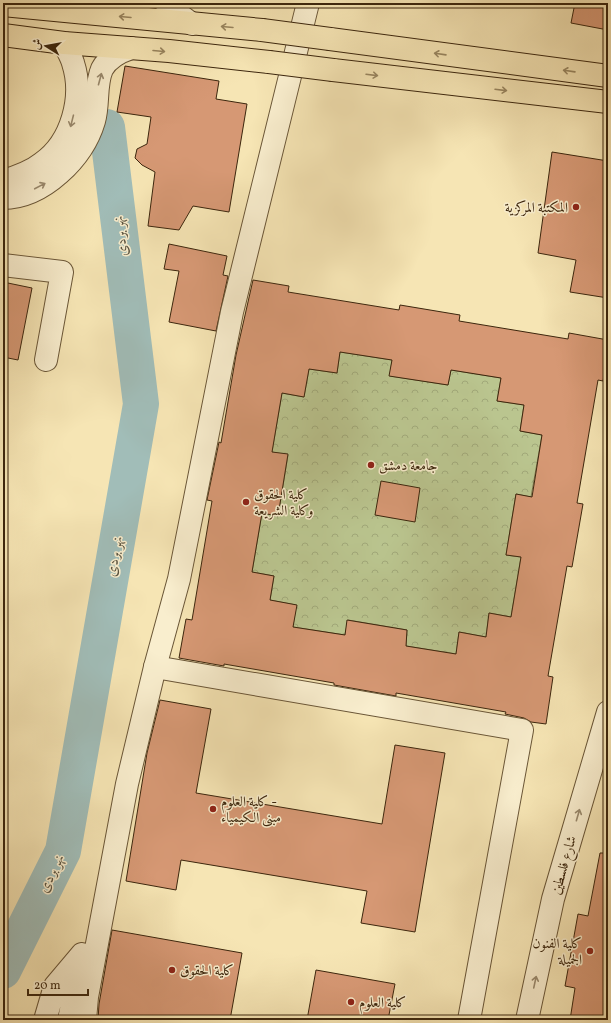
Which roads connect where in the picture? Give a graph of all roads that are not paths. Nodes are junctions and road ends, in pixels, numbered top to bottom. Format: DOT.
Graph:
graph roads {
  1 [pos="166,3"];
  2 [pos="308,3"];
  3 [pos="10,6"];
  4 [pos="92,8"];
  5 [pos="192,24"];
  6 [pos="13,36"];
  7 [pos="64,43"];
  8 [pos="131,48"];
  9 [pos="608,76"];
  10 [pos="608,102"];
  11 [pos="3,181"];
  12 [pos="3,198"];
  13 [pos="3,265"];
  14 [pos="46,360"];
  15 [pos="155,667"];
  16 [pos="608,712"];
  17 [pos="45,1020"];
  18 [pos="69,1020"];
  19 [pos="85,1020"];
  20 [pos="469,1020"];
  21 [pos="527,1020"];
  1 -- 5 [label="street"];
  2 -- 15 [label="street"];
  3 -- 4 [label="main road"];
  5 -- 4 [label="main road, one-way"];
  9 -- 5 [label="main road, one-way, bridge"];
  6 -- 7 [label="main road"];
  7 -- 8 [label="main road"];
  7 -- 11 [label="street, one-way"];
  8 -- 10 [label="main road, one-way, bridge"];
  12 -- 8 [label="street, one-way"];
  13 -- 14 [label="street"];
  15 -- 19 [label="street"];
  15 -- 20 [label="street"];
  21 -- 16 [label="street, شارع فلسطين, one-way"];
  17 -- 18 [label="street"];
}
